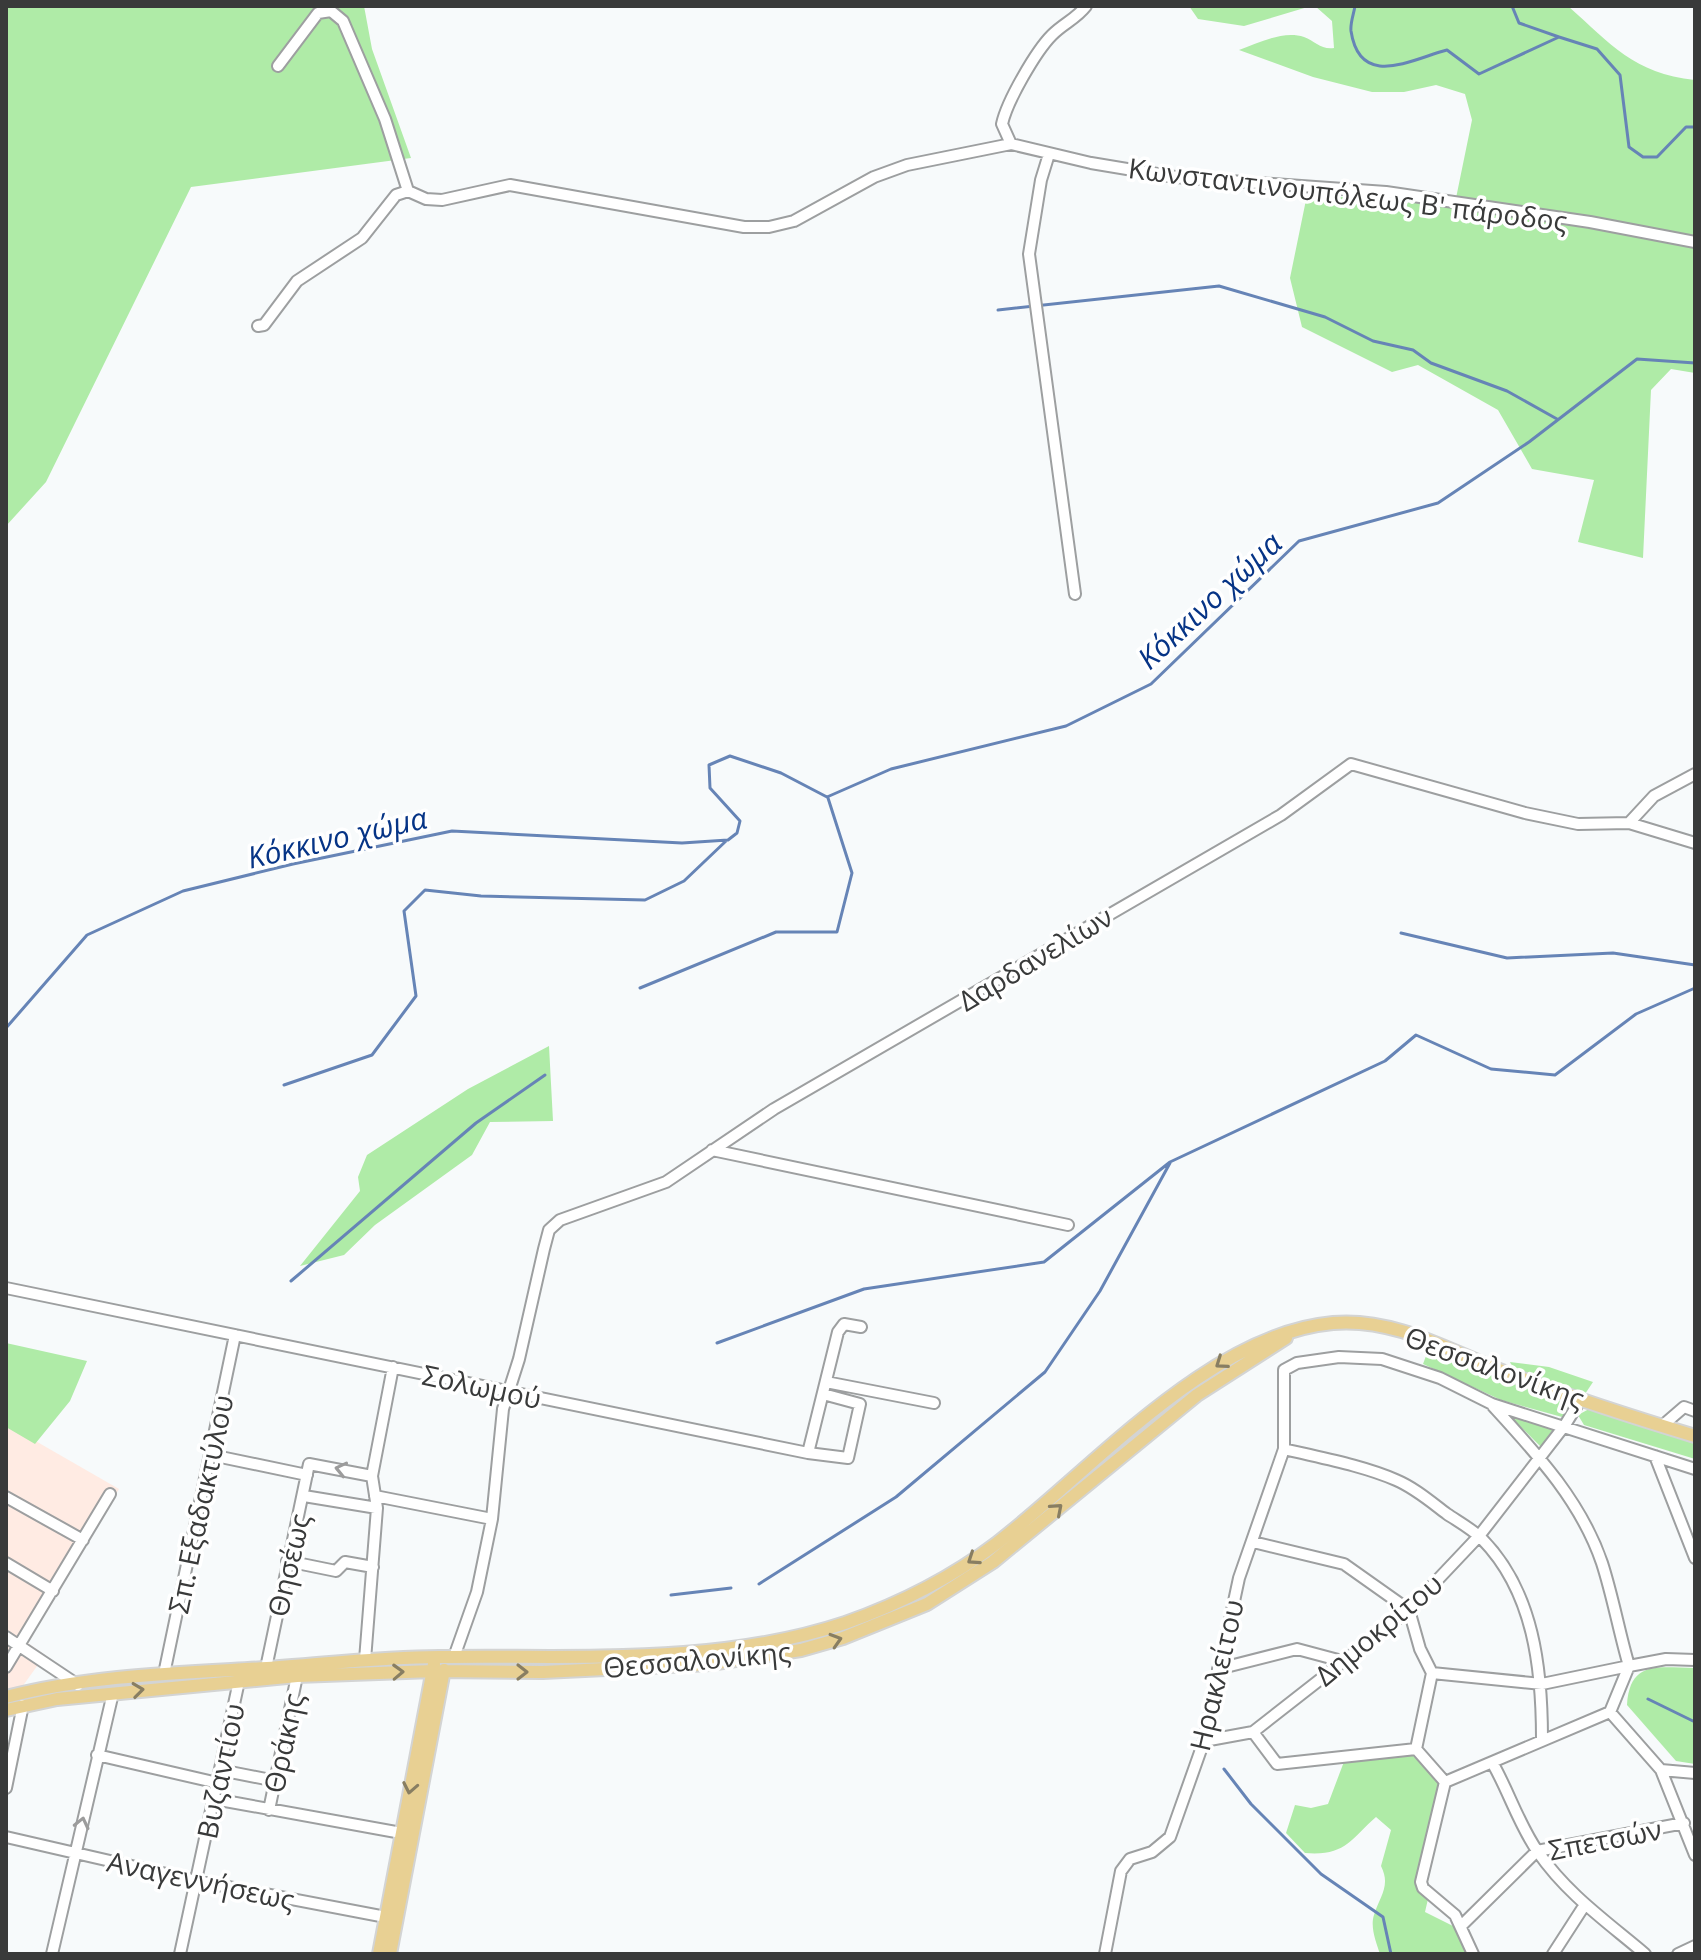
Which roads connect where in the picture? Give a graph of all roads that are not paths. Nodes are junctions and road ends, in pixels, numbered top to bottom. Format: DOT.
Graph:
graph roads {
  1 [pos="1086,6"];
  2 [pos="278,66"];
  3 [pos="1011,144"];
  4 [pos="1049,154"];
  5 [pos="408,191"];
  6 [pos="1695,242"];
  7 [pos="258,326"];
  8 [pos="1075,594"];
  9 [pos="1695,774"];
  10 [pos="1629,823"];
  11 [pos="1695,843"];
  12 [pos="712,1150"];
  13 [pos="1068,1225"];
  14 [pos="6,1288"];
  15 [pos="861,1327"];
  16 [pos="1292,1334"];
  17 [pos="235,1335"];
  18 [pos="393,1367"];
  19 [pos="826,1382"];
  20 [pos="508,1392"];
  21 [pos="823,1394"];
  22 [pos="1581,1399"];
  23 [pos="934,1403"];
  24 [pos="1492,1404"];
  25 [pos="1695,1411"];
  26 [pos="1565,1425"];
  27 [pos="1662,1426"];
  28 [pos="1695,1436"];
  29 [pos="1284,1449"];
  30 [pos="808,1453"];
  31 [pos="211,1455"];
  32 [pos="1655,1456"];
  33 [pos="1540,1458"];
  34 [pos="1695,1469"];
  35 [pos="307,1475"];
  36 [pos="372,1476"];
  37 [pos="110,1494"];
  38 [pos="304,1496"];
  39 [pos="375,1496"];
  40 [pos="6,1497"];
  41 [pos="377,1508"];
  42 [pos="492,1519"];
  43 [pos="1479,1536"];
  44 [pos="83,1540"];
  45 [pos="1253,1542"];
  46 [pos="1695,1558"];
  47 [pos="287,1561"];
  48 [pos="6,1563"];
  49 [pos="373,1567"];
  50 [pos="53,1591"];
  51 [pos="1409,1610"];
  52 [pos="6,1637"];
  53 [pos="17,1643"];
  54 [pos="435,1656"];
  55 [pos="454,1657"];
  56 [pos="365,1660"];
  57 [pos="1695,1660"];
  58 [pos="1342,1661"];
  59 [pos="1629,1666"];
  60 [pos="6,1667"];
  61 [pos="266,1668"];
  62 [pos="1218,1669"];
  63 [pos="444,1670"];
  64 [pos="1432,1673"];
  65 [pos="164,1674"];
  66 [pos="297,1676"];
  67 [pos="239,1681"];
  68 [pos="1542,1684"];
  69 [pos="78,1685"];
  70 [pos="113,1693"];
  71 [pos="6,1697"];
  72 [pos="23,1705"];
  73 [pos="6,1710"];
  74 [pos="1610,1712"];
  75 [pos="1253,1732"];
  76 [pos="1542,1739"];
  77 [pos="1204,1741"];
  78 [pos="1416,1749"];
  79 [pos="97,1755"];
  80 [pos="1493,1764"];
  81 [pos="220,1770"];
  82 [pos="1661,1770"];
  83 [pos="1695,1773"];
  84 [pos="276,1781"];
  85 [pos="1445,1782"];
  86 [pos="218,1783"];
  87 [pos="6,1788"];
  88 [pos="214,1799"];
  89 [pos="269,1810"];
  90 [pos="1684,1823"];
  91 [pos="407,1834"];
  92 [pos="6,1837"];
  93 [pos="1537,1851"];
  94 [pos="74,1854"];
  95 [pos="1695,1855"];
  96 [pos="197,1881"];
  97 [pos="1584,1906"];
  98 [pos="391,1918"];
  99 [pos="1461,1926"];
  100 [pos="1695,1946"];
  101 [pos="52,1954"];
  102 [pos="180,1954"];
  103 [pos="384,1954"];
  104 [pos="1105,1954"];
  105 [pos="1473,1954"];
  106 [pos="1553,1954"];
  107 [pos="1645,1954"];
  108 [pos="1678,1954"];
  1 -- 3 [label="street"];
  2 -- 5 [label="street"];
  3 -- 4 [label="street, Κωνσταντινουπόλεως Β' πάροδος"];
  3 -- 5 [label="street"];
  4 -- 6 [label="street, Κωνσταντινουπόλεως Β' πάροδος"];
  4 -- 8 [label="street"];
  5 -- 7 [label="street"];
  9 -- 10 [label="street"];
  10 -- 11 [label="street, Δαρδανελίων"];
  10 -- 12 [label="street, Δαρδανελίων"];
  12 -- 13 [label="street"];
  12 -- 20 [label="street, Δαρδανελίων"];
  14 -- 17 [label="street, Σολωμού"];
  15 -- 19 [label="street"];
  16 -- 22 [label="main road, Θεσσαλονίκης"];
  16 -- 55 [label="main road, Θεσσαλονίκης, one-way"];
  63 -- 16 [label="main road, Θεσσαλονίκης, one-way"];
  17 -- 18 [label="street, Σολωμού"];
  17 -- 31 [label="street, Σπ. Εξαδακτύλου"];
  18 -- 20 [label="street, Σολωμού"];
  18 -- 36 [label="street"];
  19 -- 21 [label="street"];
  19 -- 23 [label="street"];
  20 -- 30 [label="street, Σολωμού"];
  20 -- 42 [label="street"];
  21 -- 30 [label="street"];
  21 -- 30 [label="street, Σολωμού"];
  22 -- 26 [label="street, Δημοκρίτου"];
  22 -- 27 [label="main road, Θεσσαλονίκης"];
  24 -- 26 [label="street"];
  24 -- 29 [label="street, Ηρακλείτου"];
  24 -- 33 [label="street"];
  25 -- 27 [label="street"];
  26 -- 32 [label="street"];
  26 -- 33 [label="street, Δημοκρίτου"];
  27 -- 28 [label="main road, Θεσσαλονίκης"];
  29 -- 43 [label="street"];
  29 -- 45 [label="street, Ηρακλείτου"];
  31 -- 35 [label="street"];
  31 -- 65 [label="street, Σπ. Εξαδακτύλου"];
  32 -- 34 [label="street"];
  32 -- 46 [label="street"];
  33 -- 43 [label="street, Δημοκρίτου"];
  33 -- 59 [label="street"];
  36 -- 35 [label="street, Θησέως, one-way"];
  35 -- 38 [label="street, Θησέως"];
  36 -- 39 [label="street"];
  37 -- 44 [label="street"];
  38 -- 41 [label="street"];
  38 -- 47 [label="street, Θησέως"];
  39 -- 41 [label="street"];
  39 -- 42 [label="street"];
  40 -- 44 [label="street"];
  41 -- 49 [label="street"];
  42 -- 55 [label="street"];
  43 -- 51 [label="street, Δημοκρίτου"];
  43 -- 68 [label="street"];
  44 -- 50 [label="street"];
  45 -- 51 [label="street"];
  45 -- 62 [label="street, Ηρακλείτου"];
  47 -- 49 [label="street"];
  47 -- 61 [label="street, Θησέως"];
  48 -- 50 [label="street"];
  49 -- 56 [label="street"];
  50 -- 53 [label="street"];
  51 -- 58 [label="street, Δημοκρίτου"];
  51 -- 64 [label="street"];
  52 -- 53 [label="street"];
  53 -- 60 [label="street"];
  53 -- 69 [label="street"];
  54 -- 55 [label="main road, Θεσσαλονίκης"];
  54 -- 56 [label="main road, Θεσσαλονίκης"];
  54 -- 63 [label="main road"];
  55 -- 63 [label="main road"];
  56 -- 61 [label="main road, Θεσσαλονίκης"];
  57 -- 59 [label="street"];
  58 -- 62 [label="street"];
  58 -- 75 [label="street, Δημοκρίτου"];
  59 -- 68 [label="street"];
  59 -- 74 [label="street"];
  61 -- 65 [label="main road, Θεσσαλονίκης"];
  62 -- 77 [label="street, Ηρακλείτου"];
  66 -- 63 [label="main road, Θεσσαλονίκης, one-way"];
  63 -- 91 [label="main road"];
  64 -- 68 [label="street"];
  64 -- 78 [label="street"];
  65 -- 69 [label="main road, Θεσσαλονίκης"];
  66 -- 67 [label="main road, Θεσσαλονίκης"];
  66 -- 84 [label="street, Θράκης"];
  70 -- 67 [label="main road, Θεσσαλονίκης, one-way"];
  67 -- 81 [label="street, Βυζαντίου"];
  68 -- 76 [label="street"];
  69 -- 71 [label="main road, Θεσσαλονίκης"];
  70 -- 72 [label="main road, Θεσσαλονίκης"];
  70 -- 79 [label="street"];
  72 -- 73 [label="main road, Θεσσαλονίκης"];
  72 -- 87 [label="street"];
  74 -- 76 [label="street"];
  74 -- 82 [label="street"];
  75 -- 77 [label="street, Δημοκρίτου"];
  75 -- 78 [label="street"];
  76 -- 80 [label="street"];
  77 -- 104 [label="street, Ηρακλείτου"];
  78 -- 85 [label="street"];
  79 -- 86 [label="street"];
  94 -- 79 [label="street, one-way"];
  80 -- 85 [label="street"];
  80 -- 93 [label="street"];
  81 -- 84 [label="street"];
  81 -- 86 [label="street, Βυζαντίου"];
  82 -- 83 [label="street"];
  82 -- 90 [label="street"];
  84 -- 89 [label="street, Θράκης"];
  85 -- 99 [label="street"];
  86 -- 88 [label="street, Βυζαντίου"];
  88 -- 89 [label="street"];
  88 -- 96 [label="street, Βυζαντίου"];
  89 -- 91 [label="street"];
  90 -- 93 [label="street, Σπετσών"];
  90 -- 95 [label="street"];
  91 -- 98 [label="main road"];
  92 -- 94 [label="street, Αναγεννήσεως"];
  93 -- 97 [label="street"];
  93 -- 99 [label="street, Σπετσών"];
  94 -- 96 [label="street, Αναγεννήσεως"];
  94 -- 101 [label="street"];
  96 -- 98 [label="street, Αναγεννήσεως"];
  96 -- 102 [label="street, Βυζαντίου"];
  97 -- 106 [label="street"];
  97 -- 107 [label="street"];
  98 -- 103 [label="main road"];
  99 -- 105 [label="street"];
  100 -- 108 [label="street"];
}
